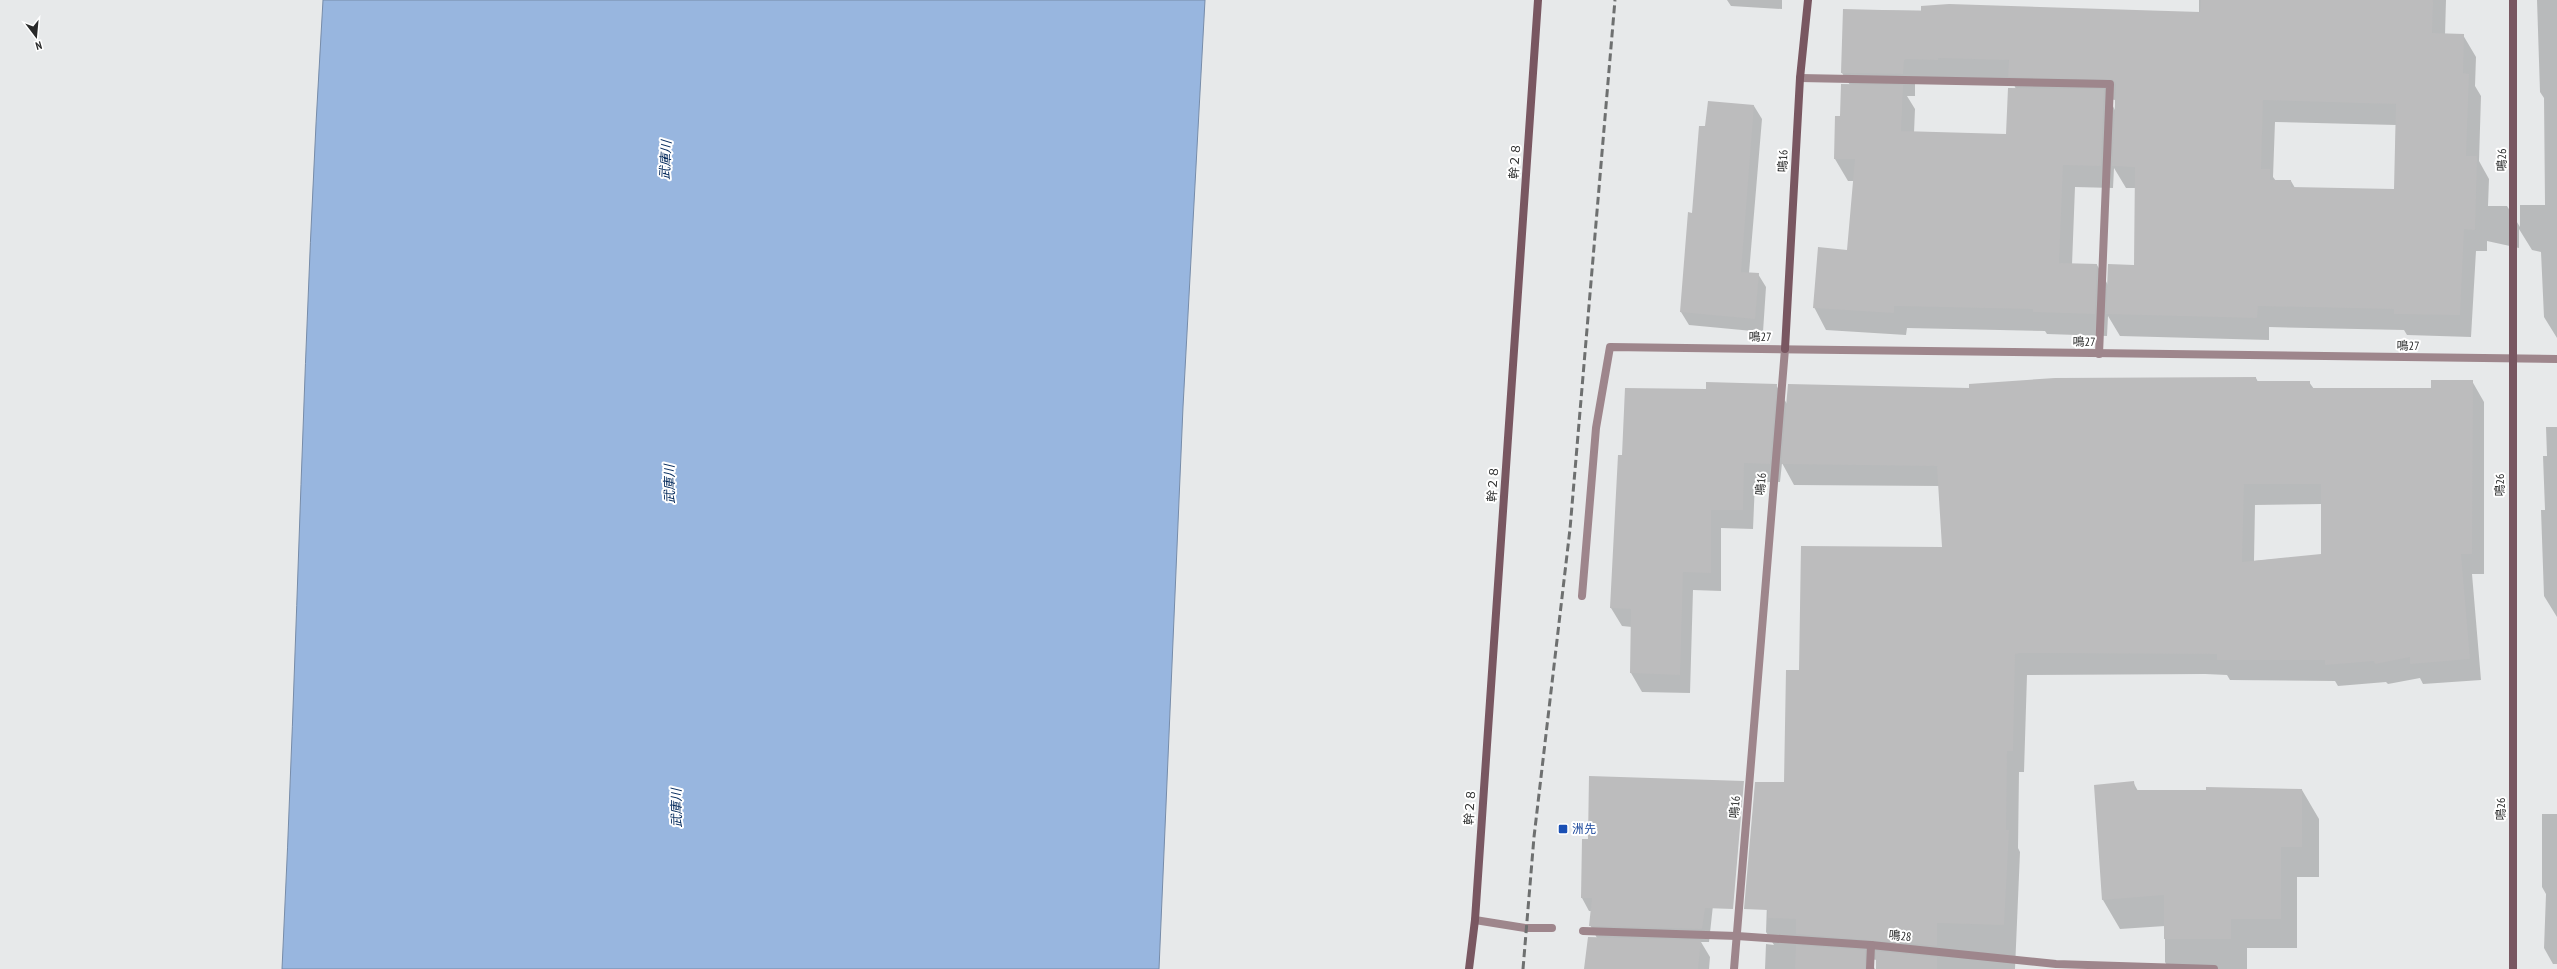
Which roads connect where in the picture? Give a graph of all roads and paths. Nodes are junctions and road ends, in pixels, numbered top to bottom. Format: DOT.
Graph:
graph roads {
  1 [pos="1538,0"];
  2 [pos="1808,0"];
  3 [pos="2513,0"];
  4 [pos="1800,78"];
  5 [pos="1784,349"];
  6 [pos="2099,354"];
  7 [pos="2557,359"];
  8 [pos="2512,360"];
  9 [pos="1582,596"];
  10 [pos="1475,920"];
  11 [pos="1552,928"];
  12 [pos="1583,931"];
  13 [pos="1737,936"];
  14 [pos="1871,945"];
  15 [pos="2056,966"];
  16 [pos="1469,969"];
  17 [pos="1734,969"];
  18 [pos="1870,969"];
  19 [pos="2214,969"];
  20 [pos="2513,969"];
  1 -- 10 [label="street, 幹２８"];
  2 -- 4 [label="street, 鳴16"];
  3 -- 8 [label="street, 鳴26"];
  4 -- 5 [label="street, 鳴16"];
  4 -- 6 [label="street"];
  5 -- 6 [label="street, 鳴27"];
  5 -- 9 [label="street, 鳴27"];
  5 -- 13 [label="street, 鳴16"];
  6 -- 8 [label="street, 鳴27"];
  7 -- 8 [label="street, 鳴27"];
  8 -- 20 [label="street, 鳴26"];
  10 -- 11 [label="street"];
  10 -- 16 [label="street, 幹２８"];
  12 -- 13 [label="street, 鳴28"];
  13 -- 14 [label="street, 鳴28"];
  13 -- 17 [label="street, 鳴16"];
  14 -- 15 [label="street, 鳴28"];
  14 -- 18 [label="street"];
  15 -- 19 [label="street, 鳴28"];
}
